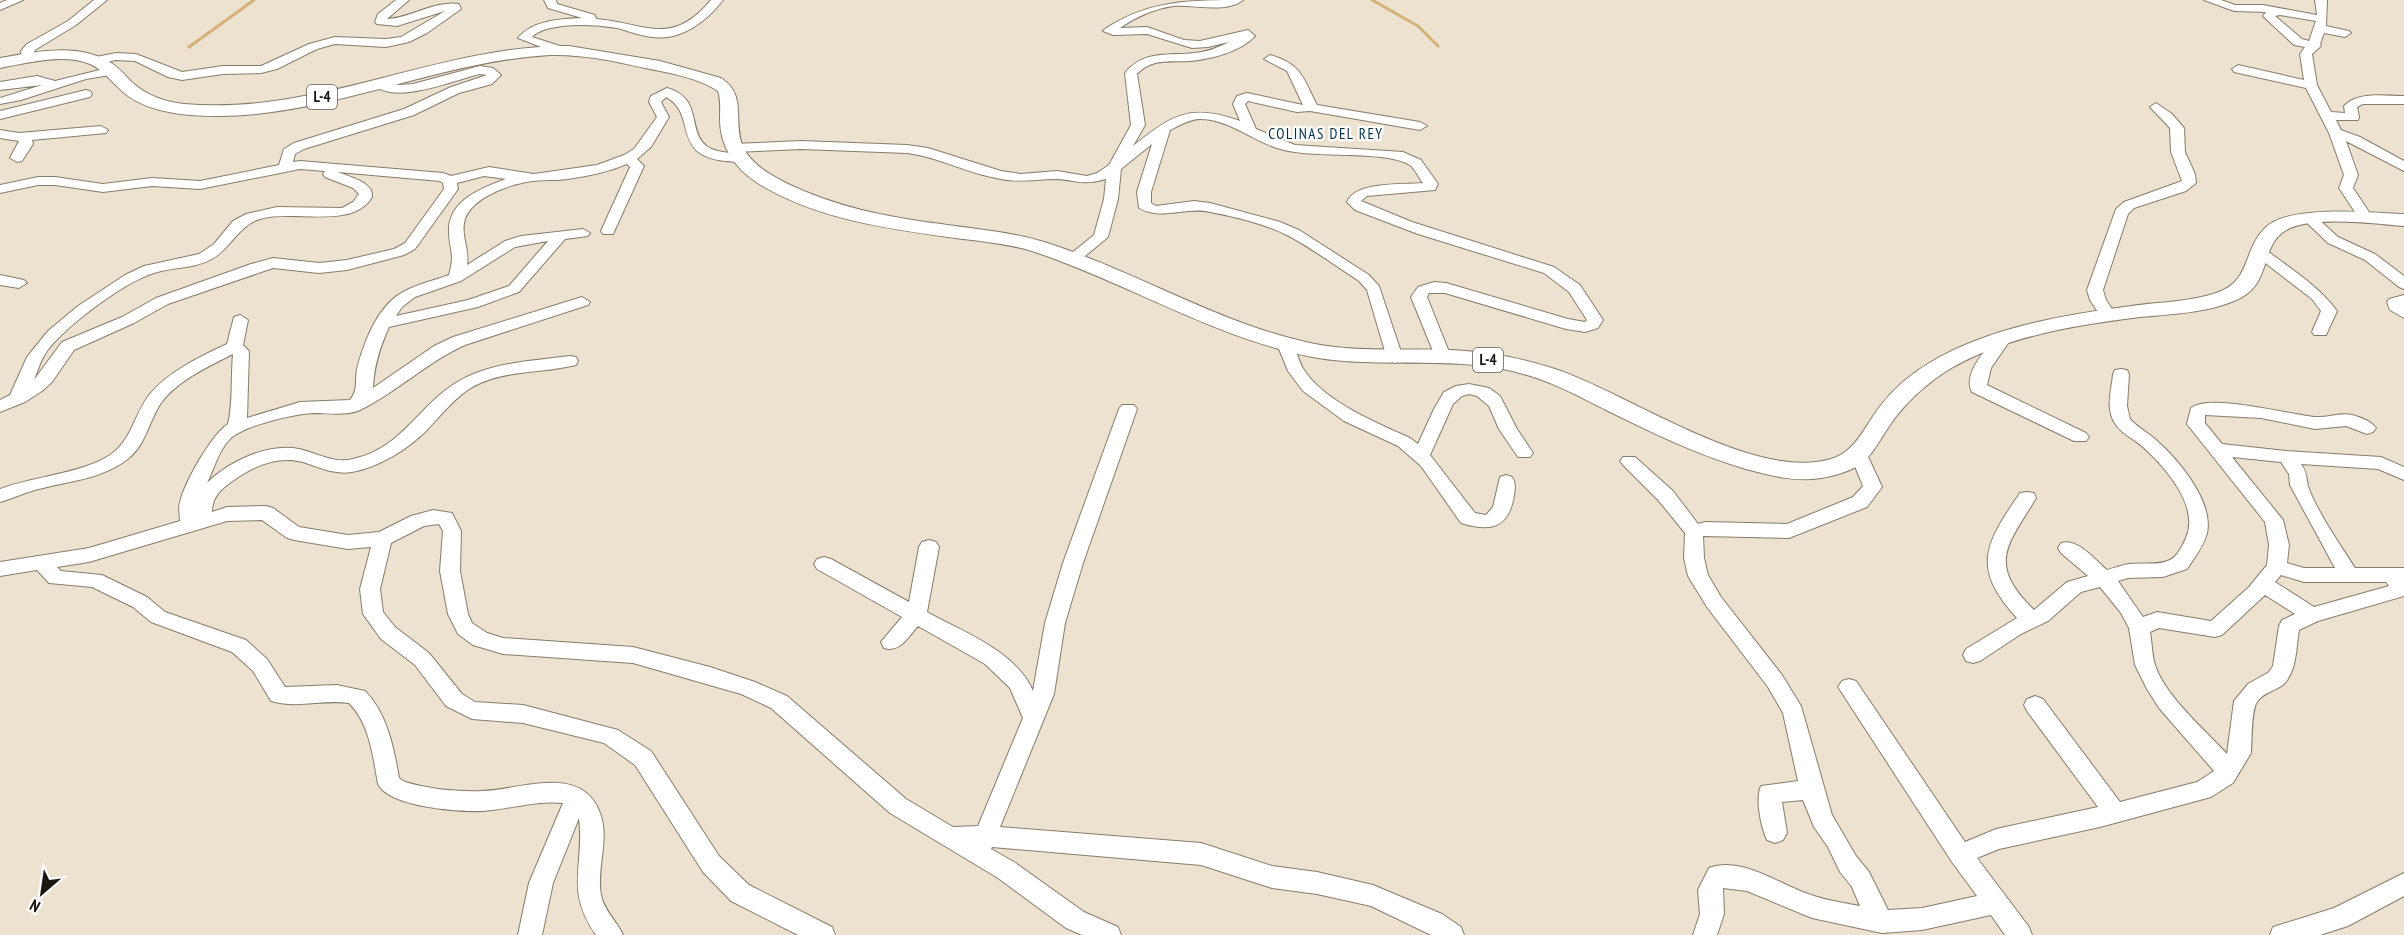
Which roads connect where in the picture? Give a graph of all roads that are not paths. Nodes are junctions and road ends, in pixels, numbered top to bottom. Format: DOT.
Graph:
graph roads {
  1 [pos="16,0"];
  2 [pos="101,0"];
  3 [pos="403,0"];
  4 [pos="550,0"];
  5 [pos="717,0"];
  6 [pos="1237,0"];
  7 [pos="2210,0"];
  8 [pos="2321,0"];
  9 [pos="2245,4"];
  10 [pos="0,7"];
  11 [pos="2282,11"];
  12 [pos="591,21"];
  13 [pos="2320,24"];
  14 [pos="2345,33"];
  15 [pos="2315,46"];
  16 [pos="560,50"];
  17 [pos="26,59"];
  18 [pos="1270,59"];
  19 [pos="95,61"];
  20 [pos="0,63"];
  21 [pos="2238,69"];
  22 [pos="112,71"];
  23 [pos="56,84"];
  24 [pos="379,84"];
  25 [pos="2311,85"];
  26 [pos="0,86"];
  27 [pos="86,94"];
  28 [pos="2404,99"];
  29 [pos="2,101"];
  30 [pos="1308,107"];
  31 [pos="2156,107"];
  32 [pos="0,115"];
  33 [pos="2325,115"];
  34 [pos="1420,126"];
  35 [pos="1164,128"];
  36 [pos="101,130"];
  37 [pos="1251,132"];
  38 [pos="2336,133"];
  39 [pos="0,134"];
  40 [pos="19,137"];
  41 [pos="736,153"];
  42 [pos="17,158"];
  43 [pos="629,159"];
  44 [pos="308,165"];
  45 [pos="2404,167"];
  46 [pos="285,168"];
  47 [pos="1114,168"];
  48 [pos="523,178"];
  49 [pos="450,181"];
  50 [pos="0,189"];
  51 [pos="2366,218"];
  52 [pos="2310,219"];
  53 [pos="2404,220"];
  54 [pos="608,231"];
  55 [pos="583,233"];
  56 [pos="561,236"];
  57 [pos="2261,253"];
  58 [pos="1073,259"];
  59 [pos="2404,266"];
  60 [pos="2384,267"];
  61 [pos="456,278"];
  62 [pos="0,280"];
  63 [pos="19,283"];
  64 [pos="2404,284"];
  65 [pos="2404,300"];
  66 [pos="582,302"];
  67 [pos="2404,313"];
  68 [pos="2108,315"];
  69 [pos="240,320"];
  70 [pos="384,322"];
  71 [pos="2320,332"];
  72 [pos="2003,339"];
  73 [pos="1285,344"];
  74 [pos="235,347"];
  75 [pos="1395,357"];
  76 [pos="1443,357"];
  77 [pos="570,362"];
  78 [pos="2121,374"];
  79 [pos="16,399"];
  80 [pos="0,406"];
  81 [pos="352,407"];
  82 [pos="1128,409"];
  83 [pos="236,427"];
  84 [pos="2367,428"];
  85 [pos="2080,437"];
  86 [pos="2217,449"];
  87 [pos="1524,453"];
  88 [pos="1859,454"];
  89 [pos="1420,456"];
  90 [pos="2286,457"];
  91 [pos="1629,461"];
  92 [pos="2404,474"];
  93 [pos="1506,481"];
  94 [pos="0,496"];
  95 [pos="2027,498"];
  96 [pos="196,524"];
  97 [pos="1694,532"];
  98 [pos="382,539"];
  99 [pos="929,547"];
  100 [pos="2068,548"];
  101 [pos="42,563"];
  102 [pos="824,564"];
  103 [pos="2277,567"];
  104 [pos="0,568"];
  105 [pos="2350,576"];
  106 [pos="2104,578"];
  107 [pos="2400,578"];
  108 [pos="2263,584"];
  109 [pos="916,615"];
  110 [pos="2312,615"];
  111 [pos="2031,620"];
  112 [pos="2139,627"];
  113 [pos="891,642"];
  114 [pos="1973,655"];
  115 [pos="1849,687"];
  116 [pos="2036,705"];
  117 [pos="1034,717"];
  118 [pos="2228,771"];
  119 [pos="1812,789"];
  120 [pos="576,797"];
  121 [pos="2115,813"];
  122 [pos="1775,832"];
  123 [pos="982,845"];
  124 [pos="1960,855"];
  125 [pos="2402,887"];
  126 [pos="1995,903"];
  127 [pos="1882,921"];
  128 [pos="530,935"];
  129 [pos="611,935"];
  130 [pos="823,935"];
  131 [pos="1109,935"];
  132 [pos="1452,935"];
  133 [pos="1705,935"];
  134 [pos="2020,935"];
  135 [pos="2282,935"];
  1 -- 10 [label="street"];
  2 -- 17 [label="street"];
  3 -- 19 [label="street"];
  4 -- 12 [label="street"];
  5 -- 12 [label="street"];
  6 -- 47 [label="street"];
  7 -- 9 [label="street"];
  8 -- 13 [label="street"];
  9 -- 11 [label="street"];
  11 -- 13 [label="street"];
  11 -- 15 [label="street"];
  12 -- 16 [label="street"];
  13 -- 14 [label="street"];
  13 -- 15 [label="street"];
  15 -- 25 [label="street"];
  16 -- 24 [label="main road, L-4"];
  16 -- 41 [label="main road, L-4"];
  17 -- 19 [label="main road, L-4"];
  17 -- 20 [label="main road, L-4"];
  18 -- 30 [label="street"];
  19 -- 22 [label="main road, L-4"];
  21 -- 25 [label="street"];
  22 -- 23 [label="street"];
  22 -- 24 [label="main road, L-4"];
  23 -- 26 [label="street"];
  23 -- 29 [label="street"];
  24 -- 46 [label="street"];
  25 -- 33 [label="street"];
  27 -- 32 [label="street"];
  28 -- 33 [label="street"];
  30 -- 34 [label="street"];
  30 -- 37 [label="street"];
  31 -- 68 [label="street"];
  33 -- 38 [label="street"];
  35 -- 37 [label="street"];
  35 -- 47 [label="street"];
  35 -- 75 [label="street"];
  36 -- 40 [label="street"];
  37 -- 76 [label="street"];
  38 -- 45 [label="street"];
  38 -- 51 [label="street"];
  39 -- 40 [label="street"];
  40 -- 42 [label="street"];
  41 -- 43 [label="street"];
  41 -- 47 [label="street"];
  41 -- 58 [label="main road, L-4"];
  43 -- 48 [label="street"];
  43 -- 54 [label="street"];
  44 -- 46 [label="street"];
  44 -- 49 [label="street"];
  44 -- 79 [label="street"];
  46 -- 50 [label="street"];
  47 -- 58 [label="street"];
  48 -- 49 [label="street"];
  48 -- 61 [label="street"];
  49 -- 79 [label="street"];
  51 -- 52 [label="main road, L-4"];
  51 -- 53 [label="main road, L-4"];
  52 -- 57 [label="main road, L-4"];
  52 -- 60 [label="street"];
  55 -- 56 [label="street"];
  56 -- 61 [label="street"];
  56 -- 70 [label="street"];
  57 -- 68 [label="main road, L-4"];
  57 -- 71 [label="street"];
  58 -- 73 [label="main road, L-4"];
  59 -- 60 [label="street"];
  60 -- 64 [label="street"];
  61 -- 70 [label="street"];
  62 -- 63 [label="street"];
  65 -- 67 [label="street"];
  66 -- 81 [label="street"];
  68 -- 72 [label="main road, L-4"];
  69 -- 74 [label="street"];
  70 -- 81 [label="street"];
  72 -- 85 [label="street"];
  72 -- 88 [label="main road, L-4"];
  73 -- 75 [label="main road, L-4"];
  73 -- 89 [label="street"];
  74 -- 83 [label="street"];
  74 -- 94 [label="street"];
  75 -- 76 [label="main road, L-4"];
  76 -- 88 [label="main road, L-4"];
  77 -- 96 [label="street"];
  78 -- 106 [label="street"];
  79 -- 80 [label="street"];
  81 -- 83 [label="street"];
  82 -- 117 [label="street"];
  83 -- 96 [label="street"];
  84 -- 86 [label="street"];
  86 -- 90 [label="street"];
  86 -- 103 [label="street"];
  87 -- 89 [label="street"];
  88 -- 97 [label="street"];
  89 -- 93 [label="street"];
  90 -- 92 [label="street"];
  90 -- 105 [label="street"];
  91 -- 97 [label="street"];
  95 -- 111 [label="street"];
  96 -- 98 [label="street"];
  96 -- 101 [label="street"];
  97 -- 119 [label="street"];
  98 -- 123 [label="street"];
  98 -- 130 [label="street"];
  99 -- 109 [label="street"];
  100 -- 106 [label="street"];
  101 -- 104 [label="street"];
  101 -- 120 [label="street"];
  102 -- 109 [label="street"];
  103 -- 105 [label="street"];
  103 -- 108 [label="street"];
  105 -- 107 [label="street"];
  106 -- 111 [label="street"];
  106 -- 112 [label="street"];
  107 -- 110 [label="street"];
  108 -- 110 [label="street"];
  108 -- 112 [label="street"];
  109 -- 113 [label="street"];
  109 -- 117 [label="street"];
  110 -- 118 [label="street"];
  111 -- 114 [label="street"];
  112 -- 118 [label="street"];
  115 -- 124 [label="street"];
  116 -- 121 [label="street"];
  117 -- 123 [label="street"];
  118 -- 121 [label="street"];
  119 -- 122 [label="street"];
  119 -- 127 [label="street"];
  120 -- 128 [label="street"];
  120 -- 129 [label="street"];
  121 -- 124 [label="street"];
  123 -- 131 [label="street"];
  123 -- 132 [label="street"];
  124 -- 126 [label="street"];
  125 -- 135 [label="street"];
  126 -- 127 [label="street"];
  126 -- 134 [label="street"];
  127 -- 133 [label="street"];
}
